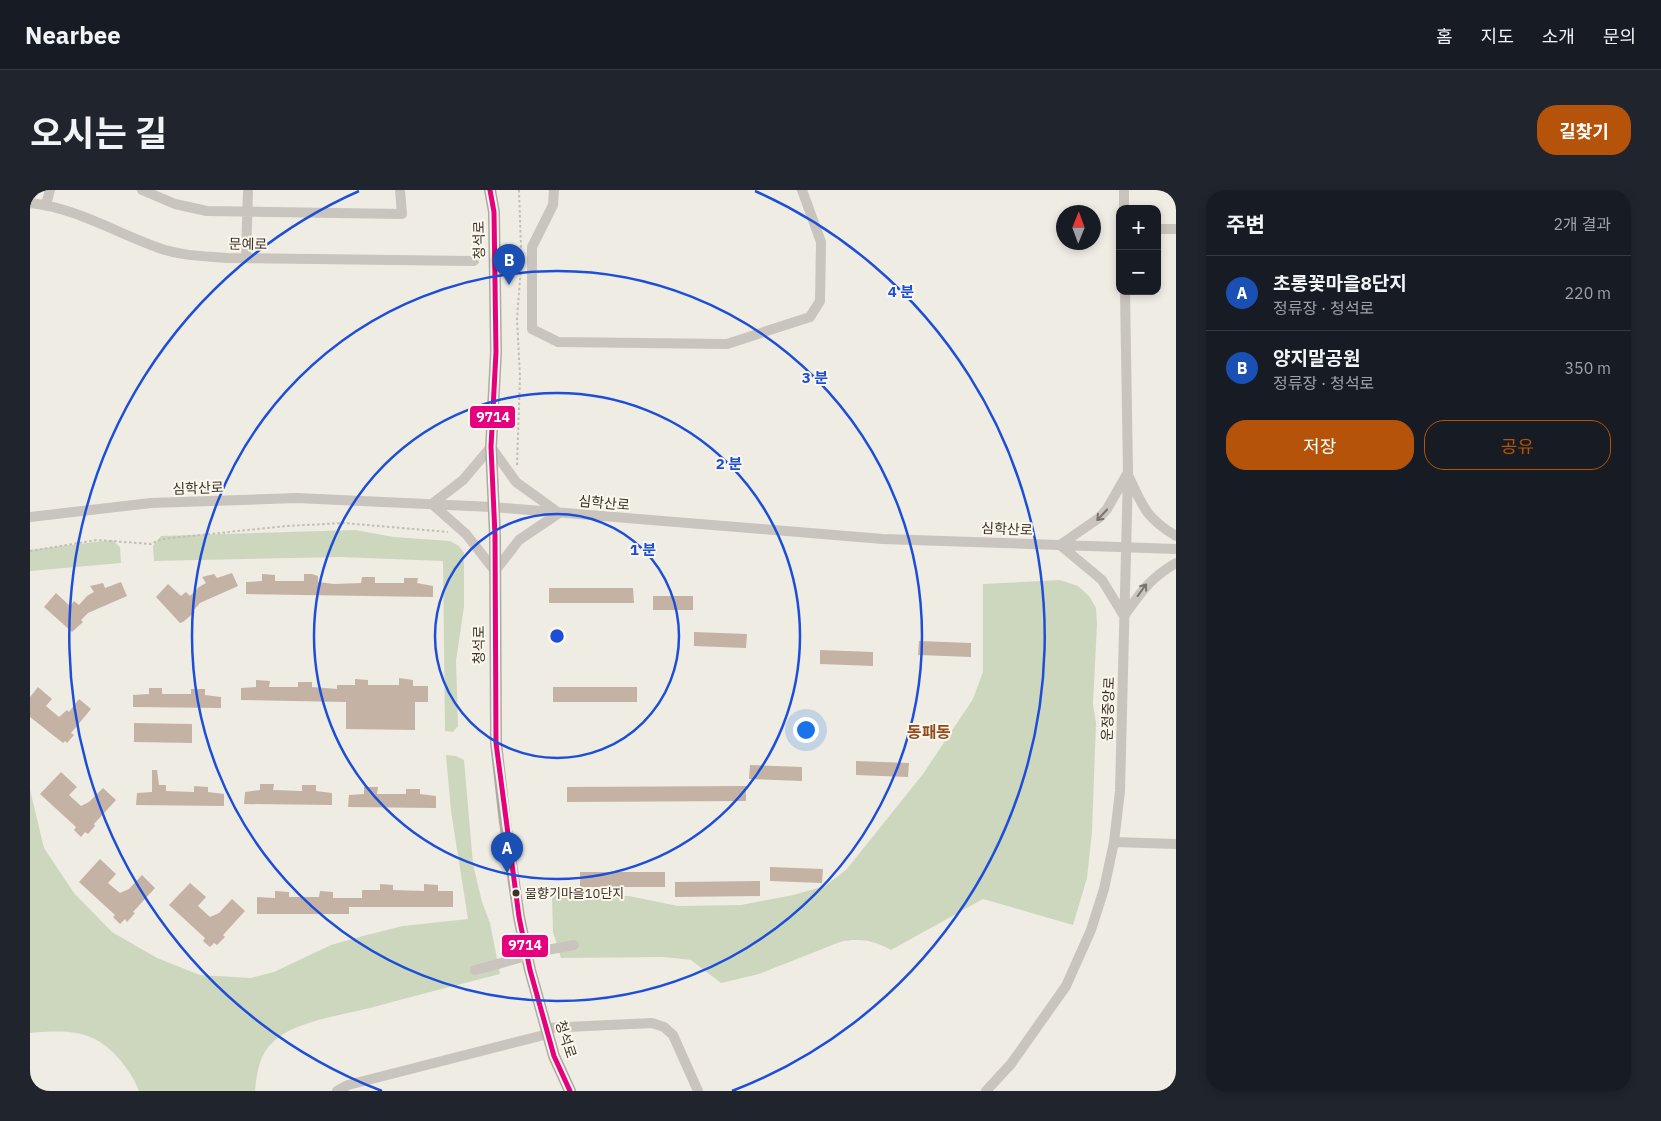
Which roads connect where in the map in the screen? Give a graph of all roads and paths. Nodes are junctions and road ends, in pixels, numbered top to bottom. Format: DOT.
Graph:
graph roads {
  1 [pos="50,190"];
  2 [pos="142,190"];
  3 [pos="248,190"];
  4 [pos="400,190"];
  5 [pos="490,190"];
  6 [pos="519,190"];
  7 [pos="554,190"];
  8 [pos="802,190"];
  9 [pos="1124,190"];
  10 [pos="30,203"];
  11 [pos="46,205"];
  12 [pos="1124,205"];
  13 [pos="249,211"];
  14 [pos="1161,229"];
  15 [pos="1176,229"];
  16 [pos="521,253"];
  17 [pos="246,258"];
  18 [pos="474,261"];
  19 [pos="522,262"];
  20 [pos="1126,295"];
  21 [pos="491,447"];
  22 [pos="1128,473"];
  23 [pos="516,482"];
  24 [pos="432,504"];
  25 [pos="492,506"];
  26 [pos="559,513"];
  27 [pos="30,517"];
  28 [pos="448,532"];
  29 [pos="1176,536"];
  30 [pos="1060,545"];
  31 [pos="1126,547"];
  32 [pos="1176,549"];
  33 [pos="30,551"];
  34 [pos="1176,563"];
  35 [pos="495,571"];
  36 [pos="1124,616"];
  37 [pos="1114,842"];
  38 [pos="1176,844"];
  39 [pos="574,945"];
  40 [pos="475,970"];
  41 [pos="547,1031"];
  42 [pos="337,1091"];
  43 [pos="570,1091"];
  44 [pos="698,1091"];
  45 [pos="986,1091"];
  1 -- 11 [label="street"];
  2 -- 13 [label="street"];
  3 -- 13 [label="street"];
  4 -- 13 [label="street"];
  5 -- 21 [label="main road, 청석로"];
  6 -- 16 [label="path"];
  7 -- 8 [label="street"];
  9 -- 12 [label="street"];
  10 -- 11 [label="street, 문예로"];
  11 -- 17 [label="street, 문예로"];
  13 -- 17 [label="street"];
  14 -- 15 [label="street"];
  17 -- 18 [label="street, 문예로"];
  19 -- 23 [label="path"];
  20 -- 22 [label="street, 운정중앙로"];
  21 -- 23 [label="street"];
  21 -- 24 [label="street"];
  21 -- 25 [label="main road, 청석로"];
  22 -- 29 [label="street"];
  22 -- 30 [label="street, one-way"];
  22 -- 31 [label="street, 운정중앙로"];
  23 -- 26 [label="street"];
  24 -- 25 [label="street, 심학산로"];
  24 -- 27 [label="street, 심학산로"];
  24 -- 35 [label="street"];
  25 -- 26 [label="street, 심학산로"];
  25 -- 35 [label="main road, 청석로"];
  26 -- 30 [label="street, 심학산로"];
  26 -- 35 [label="street"];
  28 -- 33 [label="path"];
  30 -- 31 [label="street, 심학산로"];
  30 -- 36 [label="street"];
  31 -- 32 [label="street, 심학산로"];
  31 -- 36 [label="street, 운정중앙로"];
  36 -- 34 [label="street, one-way"];
  35 -- 41 [label="main road, 청석로"];
  36 -- 37 [label="street, 운정중앙로"];
  37 -- 38 [label="street"];
  37 -- 45 [label="street, 운정중앙로"];
  39 -- 40 [label="street, bridge"];
  41 -- 42 [label="street"];
  41 -- 43 [label="main road, 청석로"];
  41 -- 44 [label="street"];
}
